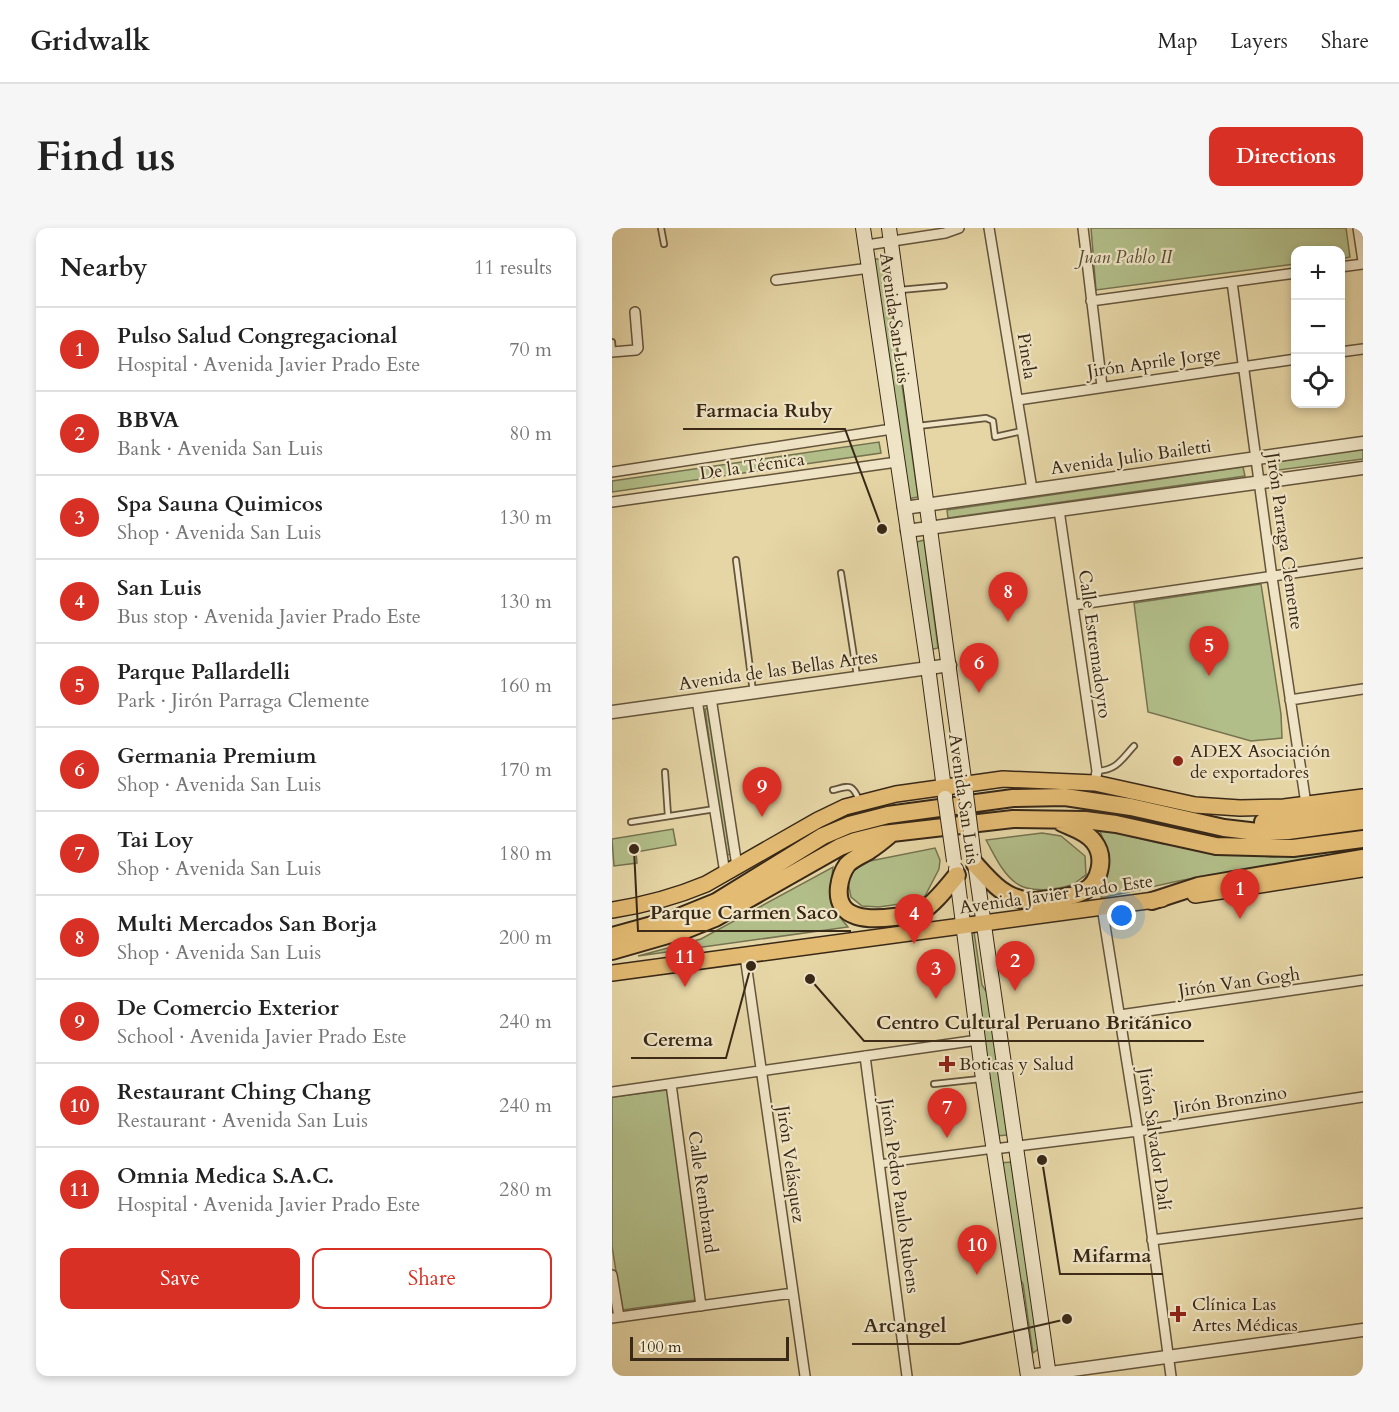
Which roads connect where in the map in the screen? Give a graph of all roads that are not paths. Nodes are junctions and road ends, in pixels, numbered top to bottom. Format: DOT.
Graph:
graph roads {
  1 [pos="661,228"];
  2 [pos="863,228"];
  3 [pos="959,228"];
  4 [pos="989,228"];
  5 [pos="1083,228"];
  6 [pos="1358,228"];
  7 [pos="890,235"];
  8 [pos="664,244"];
  9 [pos="867,245"];
  10 [pos="1363,262"];
  11 [pos="1345,266"];
  12 [pos="870,268"];
  13 [pos="1291,274"];
  14 [pos="776,280"];
  15 [pos="1232,282"];
  16 [pos="944,286"];
  17 [pos="898,290"];
  18 [pos="1091,301"];
  19 [pos="635,312"];
  20 [pos="612,349"];
  21 [pos="1363,349"];
  22 [pos="1345,351"];
  23 [pos="1291,359"];
  24 [pos="1244,366"];
  25 [pos="1102,386"];
  26 [pos="1018,400"];
  27 [pos="916,426"];
  28 [pos="892,429"];
  29 [pos="1022,431"];
  30 [pos="1363,443"];
  31 [pos="1257,458"];
  32 [pos="897,462"];
  33 [pos="1363,468"];
  34 [pos="612,472"];
  35 [pos="1260,482"];
  36 [pos="1032,489"];
  37 [pos="612,502"];
  38 [pos="926,505"];
  39 [pos="904,508"];
  40 [pos="1059,510"];
  41 [pos="929,528"];
  42 [pos="907,531"];
  43 [pos="736,560"];
  44 [pos="1363,563"];
  45 [pos="841,573"];
  46 [pos="1272,577"];
  47 [pos="1074,605"];
  48 [pos="950,665"];
  49 [pos="928,667"];
  50 [pos="857,676"];
  51 [pos="1363,689"];
  52 [pos="753,692"];
  53 [pos="711,698"];
  54 [pos="697,700"];
  55 [pos="1290,700"];
  56 [pos="612,712"];
  57 [pos="1134,746"];
  58 [pos="665,772"];
  59 [pos="1096,777"];
  60 [pos="965,789"];
  61 [pos="833,790"];
  62 [pos="944,793"];
  63 [pos="1363,797"];
  64 [pos="860,803"];
  65 [pos="1306,804"];
  66 [pos="715,809"];
  67 [pos="1363,809"];
  68 [pos="668,816"];
  69 [pos="1053,819"];
  70 [pos="1185,819"];
  71 [pos="1363,821"];
  72 [pos="632,822"];
  73 [pos="894,832"];
  74 [pos="1363,839"];
  75 [pos="1363,858"];
  76 [pos="974,861"];
  77 [pos="956,868"];
  78 [pos="731,869"];
  79 [pos="1363,869"];
  80 [pos="1152,901"];
  81 [pos="1102,907"];
  82 [pos="612,910"];
  83 [pos="983,924"];
  84 [pos="962,927"];
  85 [pos="612,936"];
  86 [pos="612,951"];
  87 [pos="745,956"];
  88 [pos="612,973"];
  89 [pos="1363,980"];
  90 [pos="1120,1015"];
  91 [pos="978,1040"];
  92 [pos="865,1056"];
  93 [pos="762,1071"];
  94 [pos="983,1078"];
  95 [pos="671,1084"];
  96 [pos="934,1084"];
  97 [pos="612,1092"];
  98 [pos="1363,1097"];
  99 [pos="1138,1131"];
  100 [pos="1016,1146"];
  101 [pos="994,1149"];
  102 [pos="879,1164"];
  103 [pos="1363,1214"];
  104 [pos="1152,1240"];
  105 [pos="612,1275"];
  106 [pos="794,1293"];
  107 [pos="701,1306"];
  108 [pos="616,1318"];
  109 [pos="1363,1330"];
  110 [pos="1169,1357"];
  111 [pos="1048,1374"];
  112 [pos="805,1376"];
  113 [pos="907,1376"];
  114 [pos="1028,1376"];
  115 [pos="1171,1376"];
  1 -- 8 [label="lane"];
  2 -- 9 [label="main road, Avenida San Luis"];
  3 -- 7 [label="street"];
  4 -- 26 [label="street, Pinela"];
  5 -- 18 [label="street"];
  6 -- 10 [label="street"];
  7 -- 9 [label="street"];
  7 -- 17 [label="main road, Avenida San Luis"];
  9 -- 12 [label="main road, Avenida San Luis"];
  10 -- 11 [label="street"];
  12 -- 14 [label="street"];
  12 -- 28 [label="main road, Avenida San Luis"];
  13 -- 15 [label="street"];
  15 -- 18 [label="street"];
  15 -- 24 [label="street, Jirón Parraga Clemente"];
  16 -- 17 [label="lane"];
  17 -- 27 [label="main road, Avenida San Luis"];
  18 -- 25 [label="street"];
  19 -- 20 [label="street"];
  21 -- 22 [label="street"];
  23 -- 24 [label="street, Jirón Aprile Jorge"];
  24 -- 25 [label="street, Jirón Aprile Jorge"];
  24 -- 31 [label="street, Jirón Parraga Clemente"];
  25 -- 26 [label="street, Jirón Aprile Jorge"];
  26 -- 29 [label="street, Pinela"];
  27 -- 29 [label="lane"];
  27 -- 38 [label="main road, Avenida San Luis"];
  28 -- 32 [label="main road, Avenida San Luis"];
  28 -- 34 [label="street, De la Técnica"];
  29 -- 36 [label="street, Pinela"];
  30 -- 31 [label="street, Avenida Julio Bailetti"];
  31 -- 35 [label="street, Jirón Parraga Clemente"];
  31 -- 36 [label="street, Avenida Julio Bailetti"];
  32 -- 37 [label="street, De la Técnica"];
  32 -- 39 [label="main road, Avenida San Luis"];
  33 -- 35 [label="street"];
  35 -- 40 [label="street"];
  35 -- 46 [label="street, Jirón Parraga Clemente"];
  36 -- 38 [label="street, Avenida Julio Bailetti"];
  38 -- 39 [label="street, Avenida Julio Bailetti"];
  38 -- 41 [label="main road, Avenida San Luis"];
  39 -- 42 [label="main road, Avenida San Luis"];
  40 -- 41 [label="street"];
  40 -- 47 [label="street, Calle Estremadoyro"];
  41 -- 42 [label="street"];
  41 -- 48 [label="main road, Avenida San Luis"];
  42 -- 49 [label="main road, Avenida San Luis"];
  43 -- 52 [label="lane"];
  44 -- 46 [label="street"];
  45 -- 50 [label="lane"];
  46 -- 47 [label="street"];
  46 -- 55 [label="street, Jirón Parraga Clemente"];
  47 -- 59 [label="street, Calle Estremadoyro"];
  48 -- 49 [label="street, Avenida de las Bellas Artes"];
  48 -- 60 [label="main road, Avenida San Luis"];
  49 -- 50 [label="street, Avenida de las Bellas Artes"];
  49 -- 62 [label="main road, Avenida San Luis"];
  50 -- 52 [label="street, Avenida de las Bellas Artes"];
  51 -- 55 [label="street"];
  52 -- 53 [label="street, Avenida de las Bellas Artes"];
  53 -- 54 [label="street, Avenida de las Bellas Artes"];
  53 -- 78 [label="street"];
  54 -- 56 [label="street, Avenida de las Bellas Artes"];
  54 -- 66 [label="street"];
  55 -- 65 [label="street, Jirón Parraga Clemente"];
  57 -- 59 [label="lane"];
  58 -- 68 [label="lane"];
  59 -- 60 [label="main road"];
  59 -- 65 [label="main road"];
  60 -- 62 [label="main road"];
  60 -- 76 [label="main road, Avenida San Luis, bridge"];
  61 -- 64 [label="lane"];
  62 -- 64 [label="main road"];
  62 -- 77 [label="main road, Avenida San Luis, bridge"];
  63 -- 65 [label="main road"];
  64 -- 78 [label="main road"];
  66 -- 68 [label="lane"];
  66 -- 78 [label="street"];
  67 -- 70 [label="highway"];
  68 -- 72 [label="lane"];
  69 -- 73 [label="highway"];
  69 -- 74 [label="highway"];
  69 -- 76 [label="highway"];
  70 -- 71 [label="highway"];
  70 -- 85 [label="highway"];
  73 -- 77 [label="highway"];
  73 -- 86 [label="highway"];
  75 -- 80 [label="highway"];
  76 -- 83 [label="main road, Avenida San Luis"];
  77 -- 84 [label="main road, Avenida San Luis"];
  78 -- 82 [label="main road"];
  79 -- 80 [label="main road, Avenida Javier Prado Este"];
  80 -- 81 [label="main road, Avenida Javier Prado Este"];
  81 -- 83 [label="main road, Avenida Javier Prado Este"];
  81 -- 90 [label="street, Jirón Salvador Dalí"];
  83 -- 84 [label="main road, Avenida Javier Prado Este"];
  83 -- 100 [label="main road, Avenida San Luis"];
  84 -- 87 [label="main road, Avenida Javier Prado Este"];
  84 -- 91 [label="main road, Avenida San Luis"];
  87 -- 88 [label="main road, Avenida Javier Prado Este"];
  87 -- 93 [label="street, Jirón Velásquez"];
  89 -- 90 [label="street, Jirón Van Gogh"];
  90 -- 99 [label="street, Jirón Salvador Dalí"];
  91 -- 92 [label="street"];
  91 -- 94 [label="main road, Avenida San Luis"];
  92 -- 93 [label="street"];
  92 -- 102 [label="street, Jirón Pedro Paulo Rubens"];
  93 -- 95 [label="street"];
  93 -- 106 [label="street, Jirón Velásquez"];
  94 -- 96 [label="lane"];
  94 -- 101 [label="main road, Avenida San Luis"];
  95 -- 97 [label="street"];
  95 -- 107 [label="street, Calle Rembrand"];
  98 -- 99 [label="street, Jirón Bronzino"];
  99 -- 100 [label="street, Jirón Bronzino"];
  99 -- 104 [label="street, Jirón Salvador Dalí"];
  100 -- 101 [label="street, Jirón Bronzino"];
  100 -- 111 [label="main road, Avenida San Luis"];
  101 -- 102 [label="street"];
  101 -- 114 [label="main road, Avenida San Luis"];
  102 -- 113 [label="street, Jirón Pedro Paulo Rubens"];
  103 -- 104 [label="street"];
  104 -- 110 [label="street, Jirón Salvador Dalí"];
  105 -- 108 [label="street"];
  106 -- 107 [label="street"];
  106 -- 112 [label="street, Jirón Velásquez"];
  107 -- 108 [label="street"];
  109 -- 110 [label="street"];
  110 -- 111 [label="street"];
  110 -- 115 [label="street, Jirón Salvador Dalí"];
  111 -- 114 [label="street"];
}
